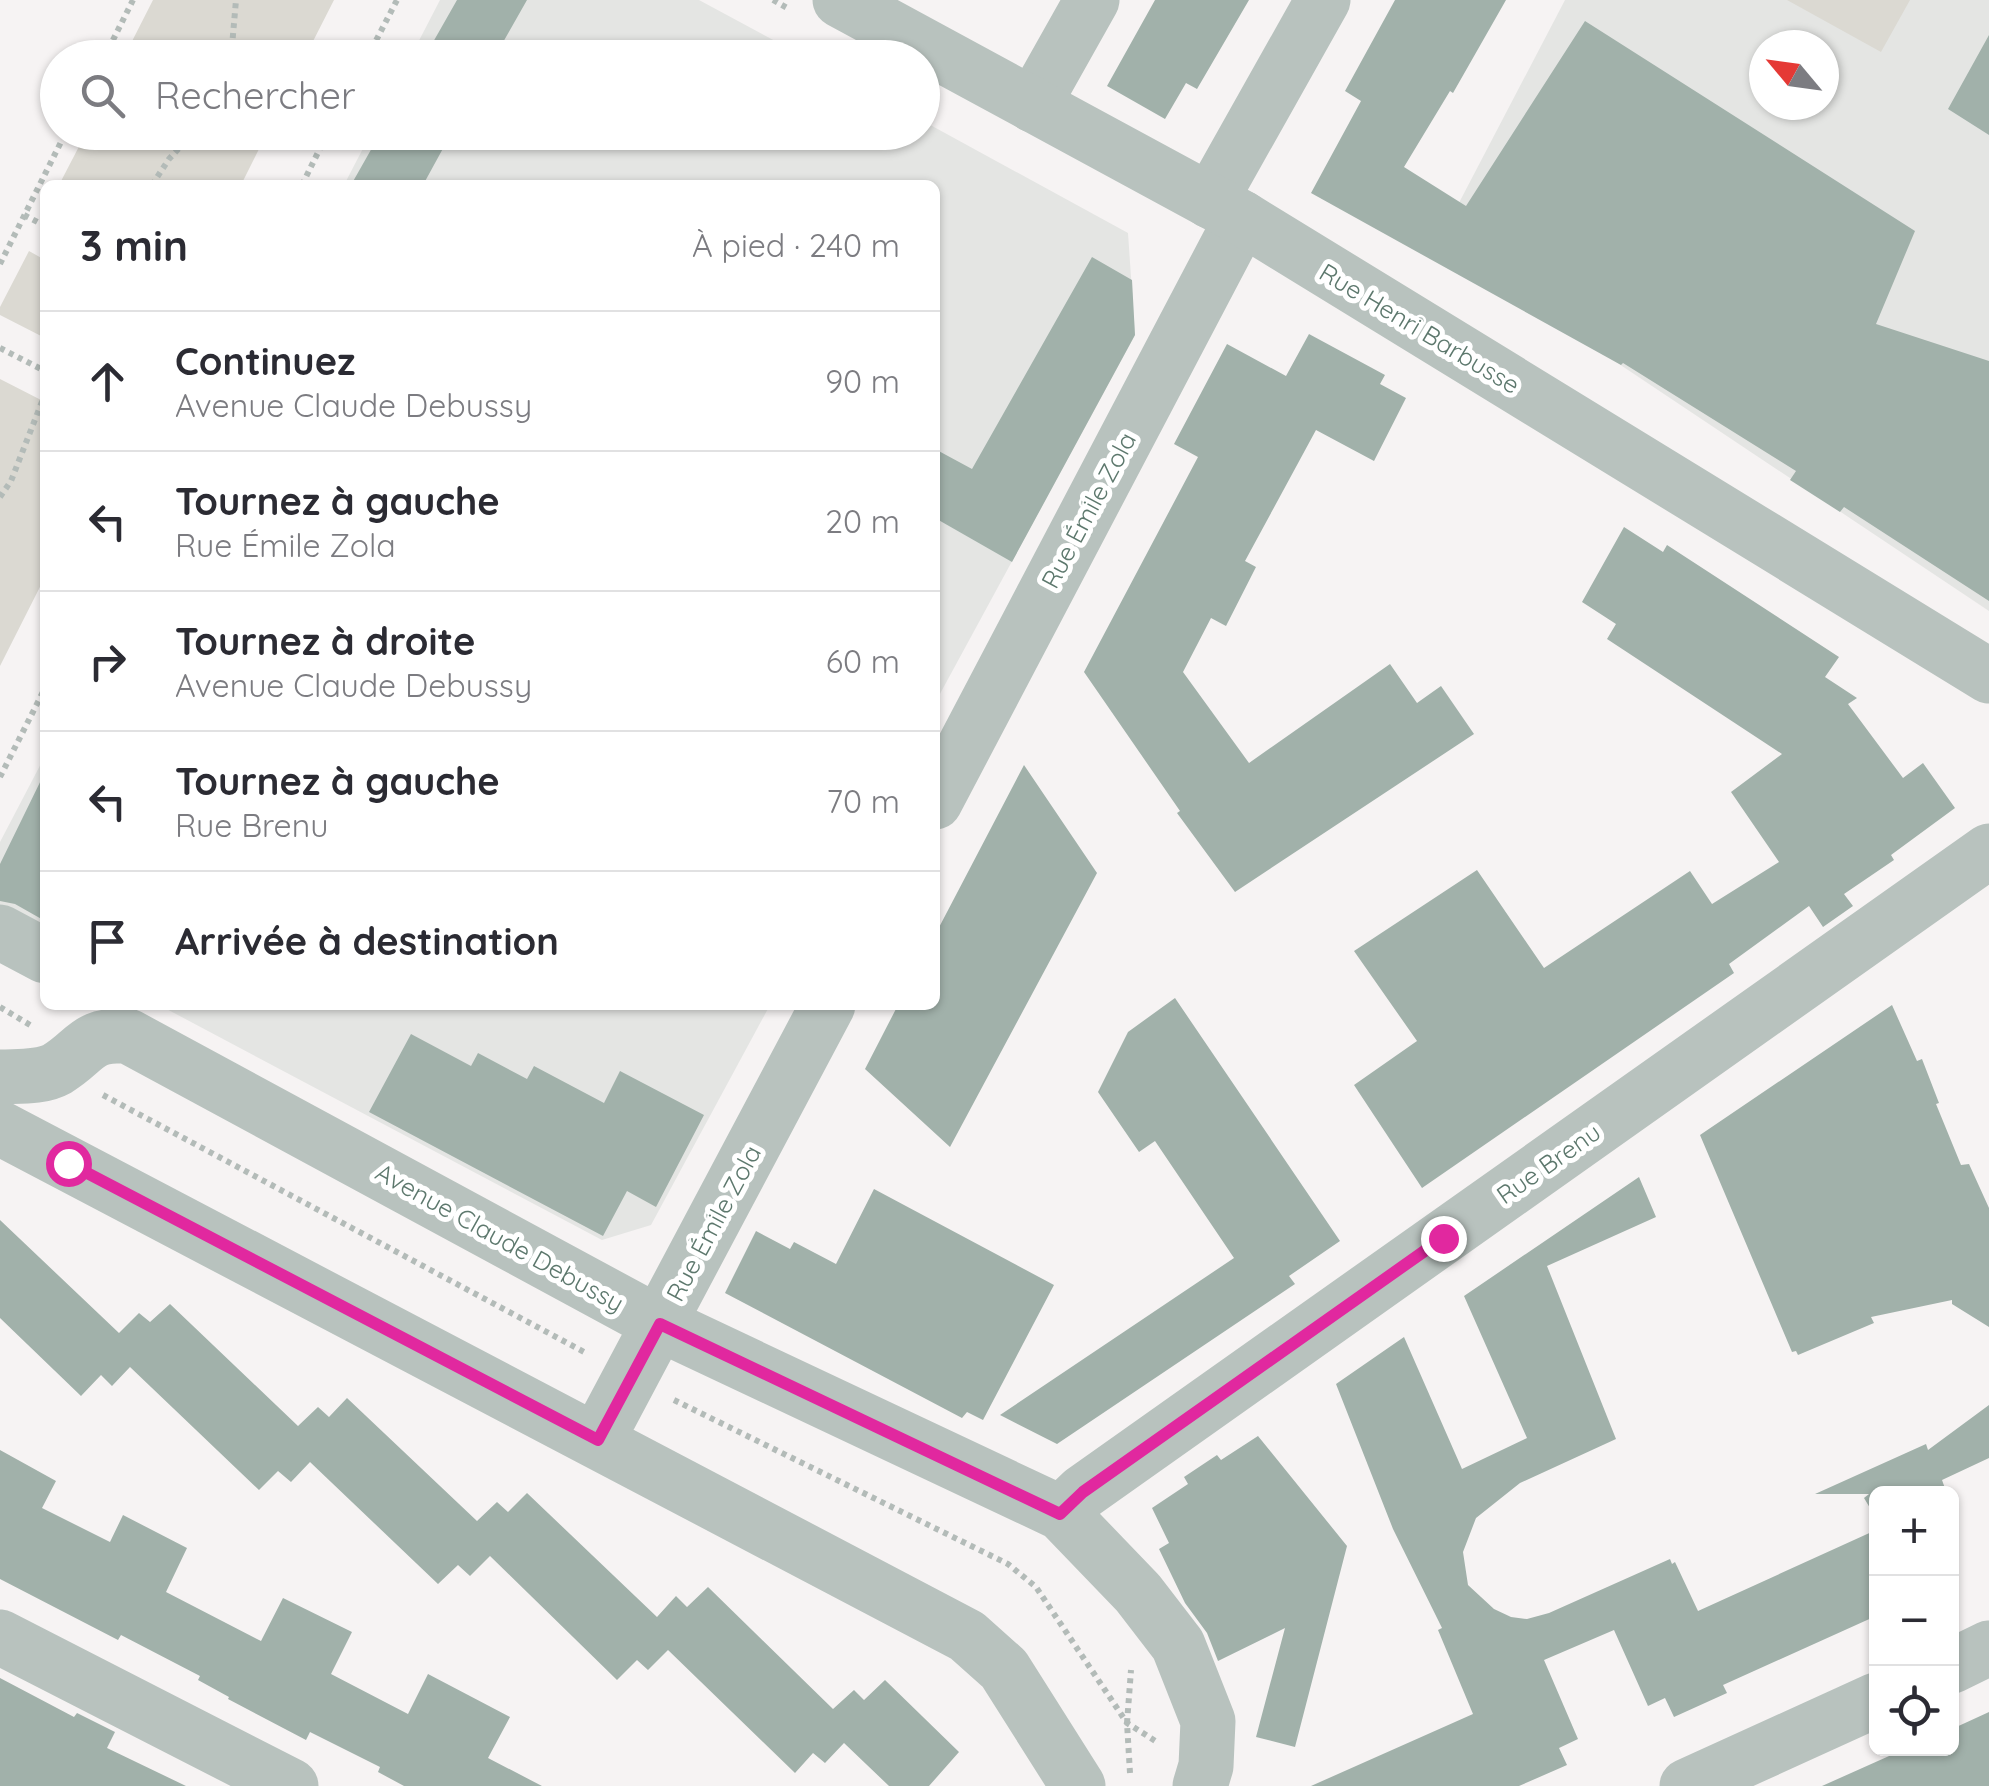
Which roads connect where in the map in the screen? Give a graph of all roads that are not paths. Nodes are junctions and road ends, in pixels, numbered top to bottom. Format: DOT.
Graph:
graph roads {
  1 [pos="1092,0"];
  2 [pos="1322,0"];
  3 [pos="852,3"];
  4 [pos="918,40"];
  5 [pos="940,53"];
  6 [pos="1033,105"];
  7 [pos="1226,210"];
  8 [pos="1989,676"];
  9 [pos="940,792"];
  10 [pos="1989,851"];
  11 [pos="0,932"];
  12 [pos="40,953"];
  13 [pos="825,1010"];
  14 [pos="103,1020"];
  15 [pos="0,1077"];
  16 [pos="71,1079"];
  17 [pos="0,1128"];
  18 [pos="68,1163"];
  19 [pos="660,1324"];
  20 [pos="598,1440"];
  21 [pos="1060,1514"];
  22 [pos="0,1637"];
  23 [pos="1989,1648"];
  24 [pos="1959,1663"];
  25 [pos="1869,1703"];
  26 [pos="1190,1772"];
  27 [pos="1104,1785"];
  28 [pos="291,1786"];
  29 [pos="1686,1786"];
  1 -- 6 [label="street"];
  2 -- 7 [label="street, Rue Émile Zola"];
  3 -- 4 [label="street, Rue Henri Barbusse"];
  5 -- 6 [label="street, Rue Henri Barbusse"];
  6 -- 7 [label="street, Rue Henri Barbusse"];
  7 -- 8 [label="street, Rue Henri Barbusse"];
  7 -- 9 [label="street, Rue Émile Zola"];
  10 -- 21 [label="street, Rue Brenu"];
  11 -- 12 [label="street"];
  13 -- 19 [label="street, Rue Émile Zola"];
  14 -- 16 [label="street, Avenue Claude Debussy"];
  14 -- 19 [label="street, Avenue Claude Debussy"];
  15 -- 16 [label="street"];
  16 -- 18 [label="street"];
  17 -- 18 [label="street"];
  18 -- 20 [label="street"];
  19 -- 20 [label="street, Rue Émile Zola"];
  19 -- 21 [label="street, Avenue Claude Debussy"];
  20 -- 27 [label="street"];
  21 -- 26 [label="street, Avenue Claude Debussy"];
  22 -- 28 [label="street"];
  23 -- 24 [label="street"];
  25 -- 29 [label="street"];
}
